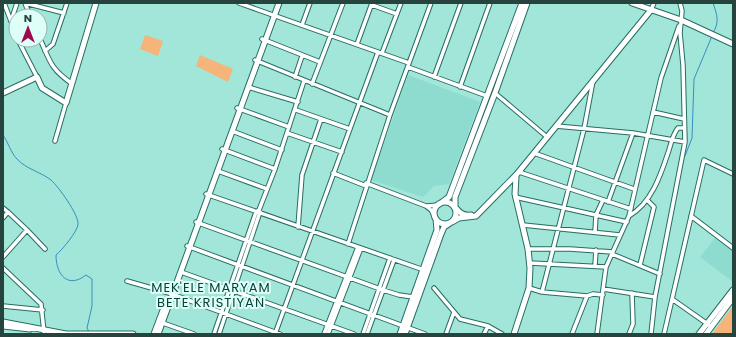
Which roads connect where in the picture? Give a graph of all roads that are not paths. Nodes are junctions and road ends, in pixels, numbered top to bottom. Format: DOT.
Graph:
graph roads {
  1 [pos="4,3"];
  2 [pos="25,3"];
  3 [pos="67,3"];
  4 [pos="96,3"];
  5 [pos="239,3"];
  6 [pos="275,3"];
  7 [pos="279,3"];
  8 [pos="310,3"];
  9 [pos="342,3"];
  10 [pos="401,3"];
  11 [pos="431,3"];
  12 [pos="461,3"];
  13 [pos="490,3"];
  14 [pos="522,3"];
  15 [pos="527,3"];
  16 [pos="632,3"];
  17 [pos="654,3"];
  18 [pos="680,3"];
  19 [pos="246,4"];
  20 [pos="372,4"];
  21 [pos="651,10"];
  22 [pos="64,13"];
  23 [pos="8,14"];
  24 [pos="397,14"];
  25 [pos="272,15"];
  26 [pos="681,20"];
  27 [pos="302,25"];
  28 [pos="330,35"];
  29 [pos="513,35"];
  30 [pos="263,40"];
  31 [pos="357,44"];
  32 [pos="733,44"];
  33 [pos="22,48"];
  34 [pos="44,48"];
  35 [pos="45,51"];
  36 [pos="380,52"];
  37 [pos="302,56"];
  38 [pos="256,60"];
  39 [pos="320,62"];
  40 [pos="409,63"];
  41 [pos="408,67"];
  42 [pos="37,77"];
  43 [pos="295,77"];
  44 [pos="434,77"];
  45 [pos="593,80"];
  46 [pos="304,81"];
  47 [pos="71,83"];
  48 [pos="312,84"];
  49 [pos="460,86"];
  50 [pos="248,87"];
  51 [pos="3,93"];
  52 [pos="495,93"];
  53 [pos="488,96"];
  54 [pos="298,102"];
  55 [pos="360,103"];
  56 [pos="66,104"];
  57 [pos="238,108"];
  58 [pos="296,110"];
  59 [pos="653,112"];
  60 [pos="390,115"];
  61 [pos="321,119"];
  62 [pos="684,119"];
  63 [pos="556,126"];
  64 [pos="289,127"];
  65 [pos="684,128"];
  66 [pos="350,129"];
  67 [pos="584,129"];
  68 [pos="232,131"];
  69 [pos="288,133"];
  70 [pos="633,134"];
  71 [pos="648,136"];
  72 [pos="547,137"];
  73 [pos="673,139"];
  74 [pos="55,141"];
  75 [pos="314,142"];
  76 [pos="685,142"];
  77 [pos="472,144"];
  78 [pos="224,150"];
  79 [pos="282,150"];
  80 [pos="342,152"];
  81 [pos="534,152"];
  82 [pos="574,167"];
  83 [pos="275,170"];
  84 [pos="218,171"];
  85 [pos="334,173"];
  86 [pos="518,173"];
  87 [pos="733,174"];
  88 [pos="615,182"];
  89 [pos="366,184"];
  90 [pos="568,188"];
  91 [pos="267,189"];
  92 [pos="634,189"];
  93 [pos="502,190"];
  94 [pos="207,195"];
  95 [pos="515,195"];
  96 [pos="603,200"];
  97 [pos="647,200"];
  98 [pos="608,202"];
  99 [pos="440,204"];
  100 [pos="426,206"];
  101 [pos="485,206"];
  102 [pos="455,207"];
  103 [pos="3,208"];
  104 [pos="563,208"];
  105 [pos="632,209"];
  106 [pos="8,212"];
  107 [pos="259,212"];
  108 [pos="596,215"];
  109 [pos="630,216"];
  110 [pos="691,216"];
  111 [pos="3,218"];
  112 [pos="436,218"];
  113 [pos="451,222"];
  114 [pos="627,222"];
  115 [pos="197,223"];
  116 [pos="523,225"];
  117 [pos="298,227"];
  118 [pos="558,228"];
  119 [pos="27,230"];
  120 [pos="312,231"];
  121 [pos="595,232"];
  122 [pos="620,235"];
  123 [pos="248,241"];
  124 [pos="348,244"];
  125 [pos="188,247"];
  126 [pos="359,247"];
  127 [pos="733,248"];
  128 [pos="45,249"];
  129 [pos="528,249"];
  130 [pos="553,249"];
  131 [pos="596,250"];
  132 [pos="613,253"];
  133 [pos="3,258"];
  134 [pos="392,259"];
  135 [pos="302,260"];
  136 [pos="530,263"];
  137 [pos="548,265"];
  138 [pos="640,265"];
  139 [pos="240,266"];
  140 [pos="595,266"];
  141 [pos="606,267"];
  142 [pos="3,268"];
  143 [pos="425,270"];
  144 [pos="181,272"];
  145 [pos="660,274"];
  146 [pos="348,277"];
  147 [pos="127,281"];
  148 [pos="293,285"];
  149 [pos="434,288"];
  150 [pos="529,288"];
  151 [pos="381,289"];
  152 [pos="603,289"];
  153 [pos="231,290"];
  154 [pos="733,290"];
  155 [pos="542,292"];
  156 [pos="632,293"];
  157 [pos="171,294"];
  158 [pos="603,295"];
  159 [pos="587,296"];
  160 [pos="413,297"];
  161 [pos="655,297"];
  162 [pos="733,298"];
  163 [pos="672,299"];
  164 [pos="339,302"];
  165 [pos="3,306"];
  166 [pos="284,309"];
  167 [pos="43,310"];
  168 [pos="454,312"];
  169 [pos="223,313"];
  170 [pos="372,314"];
  171 [pos="3,322"];
  172 [pos="161,322"];
  173 [pos="330,325"];
  174 [pos="3,326"];
  175 [pos="21,326"];
  176 [pos="405,326"];
  177 [pos="488,326"];
  178 [pos="709,326"];
  179 [pos="41,332"];
  180 [pos="94,333"];
  181 [pos="275,333"];
  182 [pos="19,334"];
  183 [pos="52,334"];
  184 [pos="84,334"];
  185 [pos="133,334"];
  186 [pos="154,334"];
  187 [pos="158,334"];
  188 [pos="194,334"];
  189 [pos="214,334"];
  190 [pos="219,334"];
  191 [pos="280,334"];
  192 [pos="324,334"];
  193 [pos="328,334"];
  194 [pos="354,334"];
  195 [pos="363,334"];
  196 [pos="367,334"];
  197 [pos="400,334"];
  198 [pos="405,334"];
  199 [pos="425,334"];
  200 [pos="446,334"];
  201 [pos="484,334"];
  202 [pos="502,334"];
  203 [pos="514,334"];
  204 [pos="572,334"];
  205 [pos="597,334"];
  206 [pos="629,334"];
  207 [pos="651,334"];
  208 [pos="664,334"];
  209 [pos="699,334"];
  210 [pos="706,334"];
  1 -- 23 [label="street"];
  2 -- 22 [label="street"];
  3 -- 22 [label="street"];
  4 -- 47 [label="street"];
  5 -- 19 [label="street"];
  6 -- 25 [label="street"];
  7 -- 25 [label="street"];
  8 -- 27 [label="street"];
  9 -- 28 [label="street"];
  10 -- 24 [label="street"];
  11 -- 40 [label="street"];
  12 -- 44 [label="street"];
  13 -- 49 [label="street"];
  14 -- 29 [label="street"];
  15 -- 29 [label="street"];
  16 -- 21 [label="street"];
  17 -- 21 [label="street"];
  18 -- 26 [label="street"];
  19 -- 25 [label="street"];
  20 -- 24 [label="street"];
  20 -- 31 [label="street"];
  21 -- 26 [label="street"];
  21 -- 45 [label="street"];
  22 -- 35 [label="street"];
  24 -- 36 [label="street"];
  25 -- 27 [label="street"];
  25 -- 30 [label="street"];
  26 -- 32 [label="street"];
  26 -- 59 [label="street"];
  26 -- 62 [label="street"];
  27 -- 28 [label="street"];
  28 -- 31 [label="street"];
  28 -- 39 [label="street"];
  29 -- 52 [label="street"];
  29 -- 53 [label="street"];
  30 -- 37 [label="street"];
  30 -- 38 [label="street"];
  31 -- 36 [label="street"];
  33 -- 42 [label="street"];
  34 -- 35 [label="street"];
  35 -- 47 [label="street"];
  36 -- 40 [label="street"];
  36 -- 55 [label="street"];
  37 -- 39 [label="street"];
  37 -- 43 [label="street"];
  38 -- 43 [label="street"];
  38 -- 50 [label="street"];
  38 -- 57 [label="street"];
  39 -- 48 [label="street"];
  40 -- 41 [label="street"];
  41 -- 44 [label="street"];
  41 -- 60 [label="street"];
  42 -- 51 [label="street"];
  42 -- 56 [label="street"];
  43 -- 46 [label="street"];
  44 -- 49 [label="street"];
  45 -- 63 [label="street"];
  45 -- 67 [label="street"];
  46 -- 48 [label="street"];
  46 -- 54 [label="street"];
  47 -- 56 [label="street"];
  48 -- 55 [label="street"];
  49 -- 53 [label="street"];
  50 -- 54 [label="street"];
  50 -- 57 [label="street"];
  52 -- 72 [label="street"];
  52 -- 77 [label="street"];
  53 -- 77 [label="street"];
  54 -- 58 [label="street"];
  55 -- 60 [label="street"];
  55 -- 66 [label="street"];
  56 -- 74 [label="street"];
  57 -- 64 [label="street"];
  57 -- 68 [label="street"];
  57 -- 78 [label="street"];
  58 -- 61 [label="street"];
  58 -- 64 [label="street"];
  59 -- 62 [label="street"];
  59 -- 71 [label="street"];
  60 -- 89 [label="street"];
  61 -- 66 [label="street"];
  61 -- 75 [label="street"];
  62 -- 65 [label="street"];
  63 -- 67 [label="street"];
  63 -- 72 [label="street"];
  64 -- 69 [label="street"];
  65 -- 73 [label="street"];
  65 -- 76 [label="street"];
  66 -- 80 [label="street"];
  67 -- 70 [label="street"];
  67 -- 82 [label="street"];
  68 -- 78 [label="street"];
  68 -- 79 [label="street"];
  69 -- 75 [label="street"];
  69 -- 79 [label="street"];
  70 -- 71 [label="street"];
  70 -- 88 [label="street"];
  71 -- 73 [label="street"];
  71 -- 92 [label="street"];
  72 -- 81 [label="street"];
  73 -- 76 [label="street"];
  73 -- 97 [label="street"];
  75 -- 80 [label="street"];
  75 -- 117 [label="street"];
  76 -- 145 [label="street"];
  77 -- 99 [label="street"];
  77 -- 102 [label="street"];
  78 -- 83 [label="street"];
  78 -- 84 [label="street"];
  78 -- 94 [label="street"];
  79 -- 83 [label="street"];
  80 -- 85 [label="street"];
  81 -- 82 [label="street"];
  81 -- 86 [label="street"];
  82 -- 88 [label="street"];
  82 -- 90 [label="street"];
  83 -- 91 [label="street"];
  84 -- 91 [label="street"];
  84 -- 94 [label="street"];
  85 -- 89 [label="street"];
  85 -- 120 [label="street"];
  86 -- 90 [label="street"];
  86 -- 93 [label="street"];
  86 -- 95 [label="street"];
  87 -- 110 [label="street"];
  88 -- 92 [label="street"];
  88 -- 98 [label="street"];
  89 -- 100 [label="street"];
  89 -- 124 [label="street"];
  90 -- 96 [label="street"];
  90 -- 104 [label="street"];
  91 -- 107 [label="street"];
  92 -- 105 [label="street"];
  93 -- 95 [label="street"];
  93 -- 101 [label="street"];
  94 -- 107 [label="street"];
  94 -- 115 [label="street"];
  95 -- 104 [label="street"];
  95 -- 116 [label="street"];
  96 -- 98 [label="street"];
  96 -- 108 [label="street"];
  97 -- 109 [label="street"];
  97 -- 138 [label="street"];
  98 -- 105 [label="street"];
  99 -- 100 [label="street"];
  99 -- 102 [label="street"];
  99 -- 112 [label="street"];
  100 -- 112 [label="street"];
  101 -- 102 [label="street"];
  101 -- 113 [label="street"];
  102 -- 113 [label="street"];
  103 -- 106 [label="street"];
  104 -- 108 [label="street"];
  104 -- 118 [label="street"];
  105 -- 109 [label="street"];
  106 -- 111 [label="street"];
  106 -- 119 [label="street"];
  107 -- 117 [label="street"];
  107 -- 123 [label="street"];
  108 -- 114 [label="street"];
  108 -- 121 [label="street"];
  109 -- 114 [label="street"];
  110 -- 127 [label="street"];
  110 -- 163 [label="street"];
  112 -- 113 [label="street"];
  112 -- 143 [label="street"];
  113 -- 143 [label="street"];
  114 -- 122 [label="street"];
  115 -- 123 [label="street"];
  115 -- 125 [label="street"];
  116 -- 118 [label="street"];
  116 -- 129 [label="street"];
  117 -- 120 [label="street"];
  118 -- 121 [label="street"];
  118 -- 130 [label="street"];
  119 -- 128 [label="street"];
  119 -- 133 [label="street"];
  120 -- 124 [label="street"];
  120 -- 135 [label="street"];
  121 -- 122 [label="street"];
  122 -- 132 [label="street"];
  123 -- 135 [label="street"];
  123 -- 139 [label="street"];
  124 -- 126 [label="street"];
  125 -- 139 [label="street"];
  125 -- 144 [label="street"];
  125 -- 157 [label="street"];
  126 -- 134 [label="street"];
  126 -- 146 [label="street"];
  129 -- 130 [label="street"];
  129 -- 136 [label="street"];
  130 -- 131 [label="street"];
  130 -- 137 [label="street"];
  131 -- 132 [label="street"];
  131 -- 140 [label="street"];
  132 -- 138 [label="street"];
  132 -- 141 [label="street"];
  134 -- 143 [label="street"];
  134 -- 151 [label="street"];
  135 -- 146 [label="street"];
  135 -- 148 [label="street"];
  136 -- 137 [label="street"];
  136 -- 150 [label="street"];
  137 -- 140 [label="street"];
  137 -- 155 [label="street"];
  138 -- 145 [label="street"];
  139 -- 148 [label="street"];
  139 -- 153 [label="street"];
  140 -- 141 [label="street"];
  141 -- 152 [label="street"];
  142 -- 167 [label="street"];
  143 -- 160 [label="street"];
  143 -- 176 [label="street"];
  144 -- 153 [label="street"];
  144 -- 157 [label="street"];
  145 -- 161 [label="street"];
  146 -- 151 [label="street"];
  146 -- 164 [label="street"];
  147 -- 157 [label="street"];
  148 -- 164 [label="street"];
  148 -- 166 [label="street"];
  149 -- 168 [label="street"];
  150 -- 155 [label="street"];
  150 -- 203 [label="street"];
  151 -- 160 [label="street"];
  151 -- 170 [label="street"];
  152 -- 156 [label="street"];
  152 -- 158 [label="street"];
  153 -- 166 [label="street"];
  153 -- 169 [label="street"];
  154 -- 178 [label="street"];
  155 -- 159 [label="street"];
  156 -- 161 [label="street"];
  156 -- 206 [label="street"];
  157 -- 169 [label="street"];
  157 -- 172 [label="street"];
  158 -- 159 [label="street"];
  158 -- 205 [label="street"];
  159 -- 204 [label="street"];
  160 -- 176 [label="street"];
  161 -- 207 [label="street"];
  162 -- 178 [label="street"];
  163 -- 178 [label="street"];
  163 -- 208 [label="street"];
  164 -- 170 [label="street"];
  164 -- 173 [label="street"];
  165 -- 167 [label="street"];
  166 -- 173 [label="street"];
  166 -- 181 [label="street"];
  167 -- 179 [label="street"];
  168 -- 177 [label="street"];
  168 -- 200 [label="street"];
  169 -- 181 [label="street"];
  169 -- 189 [label="street"];
  169 -- 190 [label="street"];
  170 -- 176 [label="street"];
  170 -- 195 [label="street"];
  170 -- 196 [label="street"];
  171 -- 175 [label="street"];
  172 -- 186 [label="street"];
  172 -- 187 [label="street"];
  172 -- 188 [label="street"];
  173 -- 192 [label="street"];
  173 -- 193 [label="street"];
  173 -- 194 [label="street"];
  174 -- 175 [label="street"];
  175 -- 179 [label="street"];
  175 -- 182 [label="street"];
  176 -- 197 [label="street"];
  176 -- 198 [label="street"];
  176 -- 199 [label="street"];
  177 -- 201 [label="street"];
  177 -- 202 [label="street"];
  178 -- 209 [label="street"];
  178 -- 210 [label="street"];
  179 -- 183 [label="street"];
  179 -- 184 [label="street"];
  180 -- 184 [label="street"];
  180 -- 185 [label="street"];
  181 -- 191 [label="street"];
}
